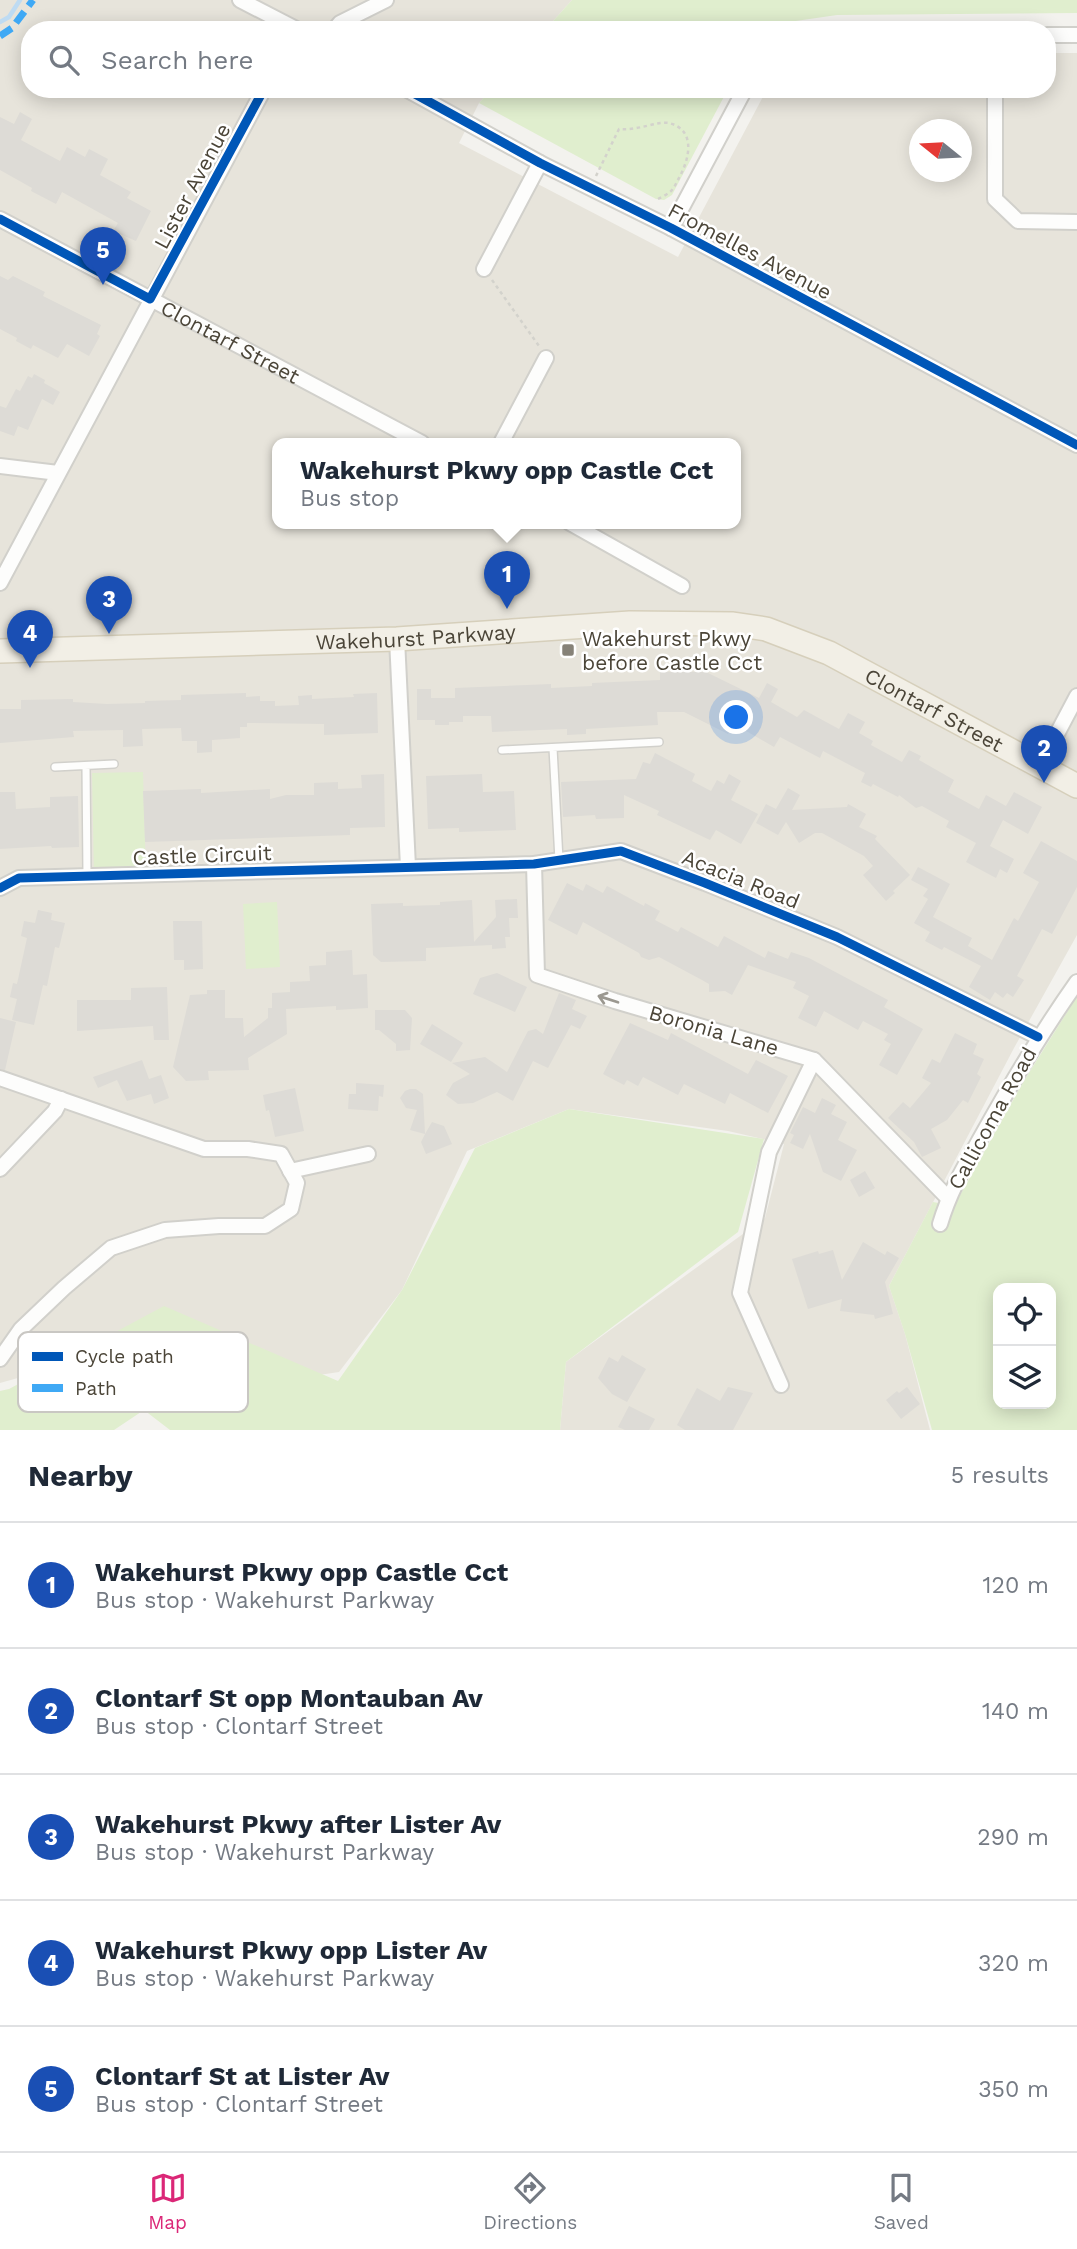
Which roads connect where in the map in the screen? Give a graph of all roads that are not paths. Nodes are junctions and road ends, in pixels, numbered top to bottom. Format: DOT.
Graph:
graph roads {
  1 [pos="240,0"];
  2 [pos="386,0"];
  3 [pos="281,21"];
  4 [pos="344,21"];
  5 [pos="1056,35"];
  6 [pos="1077,35"];
  7 [pos="259,98"];
  8 [pos="422,98"];
  9 [pos="740,98"];
  10 [pos="995,98"];
  11 [pos="540,163"];
  12 [pos="0,219"];
  13 [pos="1077,222"];
  14 [pos="671,228"];
  15 [pos="484,268"];
  16 [pos="150,299"];
  17 [pos="546,358"];
  18 [pos="413,438"];
  19 [pos="504,438"];
  20 [pos="1077,445"];
  21 [pos="0,466"];
  22 [pos="58,473"];
  23 [pos="581,529"];
  24 [pos="0,583"];
  25 [pos="682,586"];
  26 [pos="397,639"];
  27 [pos="0,651"];
  28 [pos="829,653"];
  29 [pos="1077,696"];
  30 [pos="659,742"];
  31 [pos="554,748"];
  32 [pos="502,750"];
  33 [pos="114,764"];
  34 [pos="55,766"];
  35 [pos="86,766"];
  36 [pos="1040,766"];
  37 [pos="1077,786"];
  38 [pos="559,860"];
  39 [pos="534,864"];
  40 [pos="408,867"];
  41 [pos="86,875"];
  42 [pos="0,888"];
  43 [pos="1077,982"];
  44 [pos="1038,1037"];
  45 [pos="814,1060"];
  46 [pos="0,1078"];
  47 [pos="61,1099"];
  48 [pos="368,1154"];
  49 [pos="0,1169"];
  50 [pos="290,1171"];
  51 [pos="947,1198"];
  52 [pos="940,1224"];
  53 [pos="19,1332"];
  54 [pos="18,1333"];
  55 [pos="0,1359"];
  56 [pos="781,1385"];
  1 -- 3 [label="street"];
  2 -- 4 [label="street"];
  5 -- 6 [label="street"];
  7 -- 16 [label="street, Lister Avenue"];
  8 -- 11 [label="street, Fromelles Avenue"];
  9 -- 14 [label="street"];
  10 -- 13 [label="street"];
  11 -- 14 [label="street, Fromelles Avenue"];
  11 -- 15 [label="street"];
  12 -- 16 [label="street, Clontarf Street"];
  14 -- 20 [label="street, Fromelles Avenue"];
  16 -- 18 [label="street, Clontarf Street"];
  16 -- 22 [label="street, Lister Avenue"];
  17 -- 19 [label="street"];
  21 -- 22 [label="street"];
  22 -- 24 [label="street, Lister Avenue"];
  23 -- 25 [label="street"];
  26 -- 27 [label="main road, Wakehurst Parkway"];
  26 -- 28 [label="main road, Wakehurst Parkway"];
  26 -- 40 [label="street"];
  28 -- 36 [label="main road, Clontarf Street"];
  29 -- 36 [label="street"];
  30 -- 31 [label="lane"];
  31 -- 32 [label="lane"];
  31 -- 38 [label="lane"];
  33 -- 35 [label="lane"];
  34 -- 35 [label="lane"];
  35 -- 41 [label="lane"];
  36 -- 37 [label="main road, Clontarf Street"];
  38 -- 39 [label="street, Acacia Road"];
  38 -- 44 [label="street, Acacia Road"];
  39 -- 40 [label="street, Acacia Road"];
  45 -- 39 [label="street, Boronia Lane, one-way"];
  40 -- 41 [label="street, Castle Circuit"];
  41 -- 42 [label="street, Castle Circuit"];
  43 -- 44 [label="street, Callicoma Road"];
  44 -- 51 [label="street, Callicoma Road"];
  45 -- 51 [label="street, Boronia Lane"];
  45 -- 56 [label="street"];
  46 -- 47 [label="street"];
  47 -- 49 [label="street"];
  47 -- 50 [label="street"];
  48 -- 50 [label="street"];
  50 -- 53 [label="street"];
  51 -- 52 [label="street, Callicoma Road"];
  54 -- 55 [label="street"];
}
